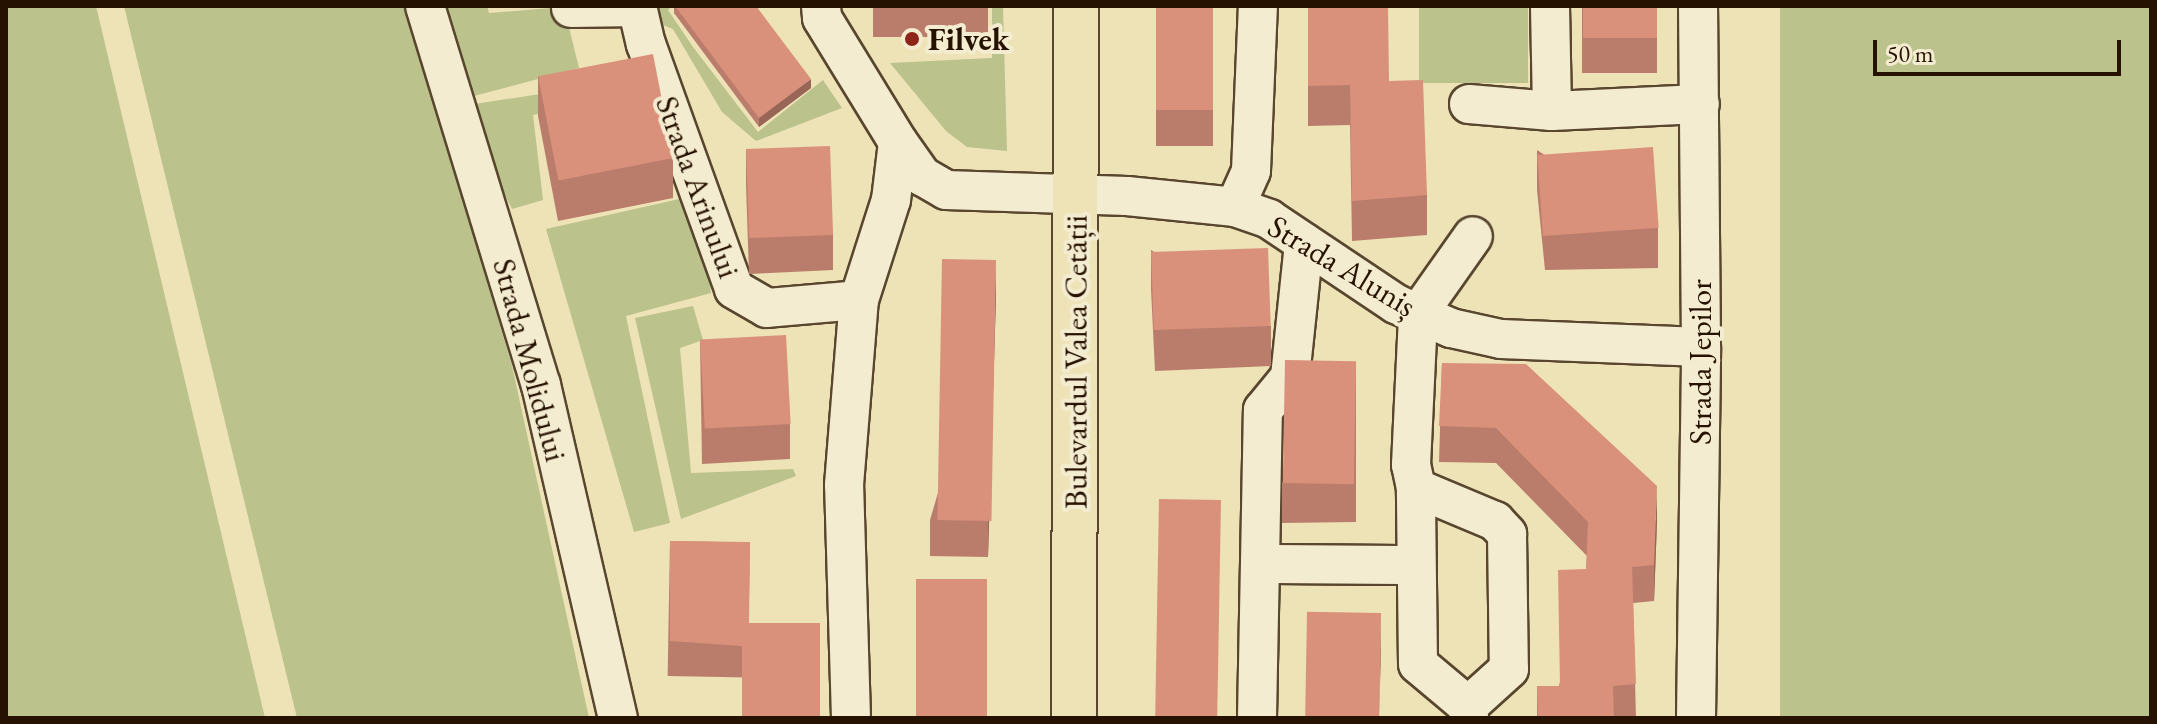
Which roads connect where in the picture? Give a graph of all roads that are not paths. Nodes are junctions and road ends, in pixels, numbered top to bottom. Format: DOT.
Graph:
graph roads {
  1 [pos="425,6"];
  2 [pos="638,6"];
  3 [pos="1076,6"];
  4 [pos="1258,6"];
  5 [pos="1550,6"];
  6 [pos="1698,6"];
  7 [pos="571,8"];
  8 [pos="818,10"];
  9 [pos="1469,104"];
  10 [pos="1700,104"];
  11 [pos="1552,111"];
  12 [pos="898,142"];
  13 [pos="1077,194"];
  14 [pos="1235,207"];
  15 [pos="1473,236"];
  16 [pos="1304,243"];
  17 [pos="859,300"];
  18 [pos="1418,314"];
  19 [pos="1701,347"];
  20 [pos="1416,488"];
  21 [pos="1260,564"];
  22 [pos="1414,565"];
  23 [pos="1468,712"];
  24 [pos="618,718"];
  25 [pos="851,718"];
  26 [pos="1074,718"];
  27 [pos="1257,718"];
  28 [pos="1696,718"];
  1 -- 24 [label="street, Strada Molidului"];
  2 -- 7 [label="street"];
  2 -- 17 [label="street, Strada Arinului"];
  3 -- 13 [label="main road, Bulevardul Valea Cetății"];
  4 -- 14 [label="street"];
  5 -- 11 [label="street"];
  6 -- 10 [label="street, Strada Jepilor"];
  8 -- 12 [label="street"];
  9 -- 11 [label="street"];
  10 -- 11 [label="street"];
  10 -- 19 [label="street, Strada Jepilor"];
  12 -- 13 [label="street"];
  12 -- 17 [label="street"];
  13 -- 14 [label="street, Strada Aluniș"];
  13 -- 26 [label="main road, Bulevardul Valea Cetății"];
  14 -- 16 [label="street, Strada Aluniș"];
  15 -- 18 [label="street"];
  16 -- 18 [label="street, Strada Aluniș"];
  16 -- 21 [label="street"];
  17 -- 25 [label="street"];
  18 -- 19 [label="street, Strada Aluniș"];
  18 -- 20 [label="street"];
  19 -- 28 [label="street, Strada Jepilor"];
  20 -- 22 [label="street"];
  20 -- 23 [label="street"];
  21 -- 22 [label="street"];
  21 -- 27 [label="street"];
  22 -- 23 [label="street"];
}
